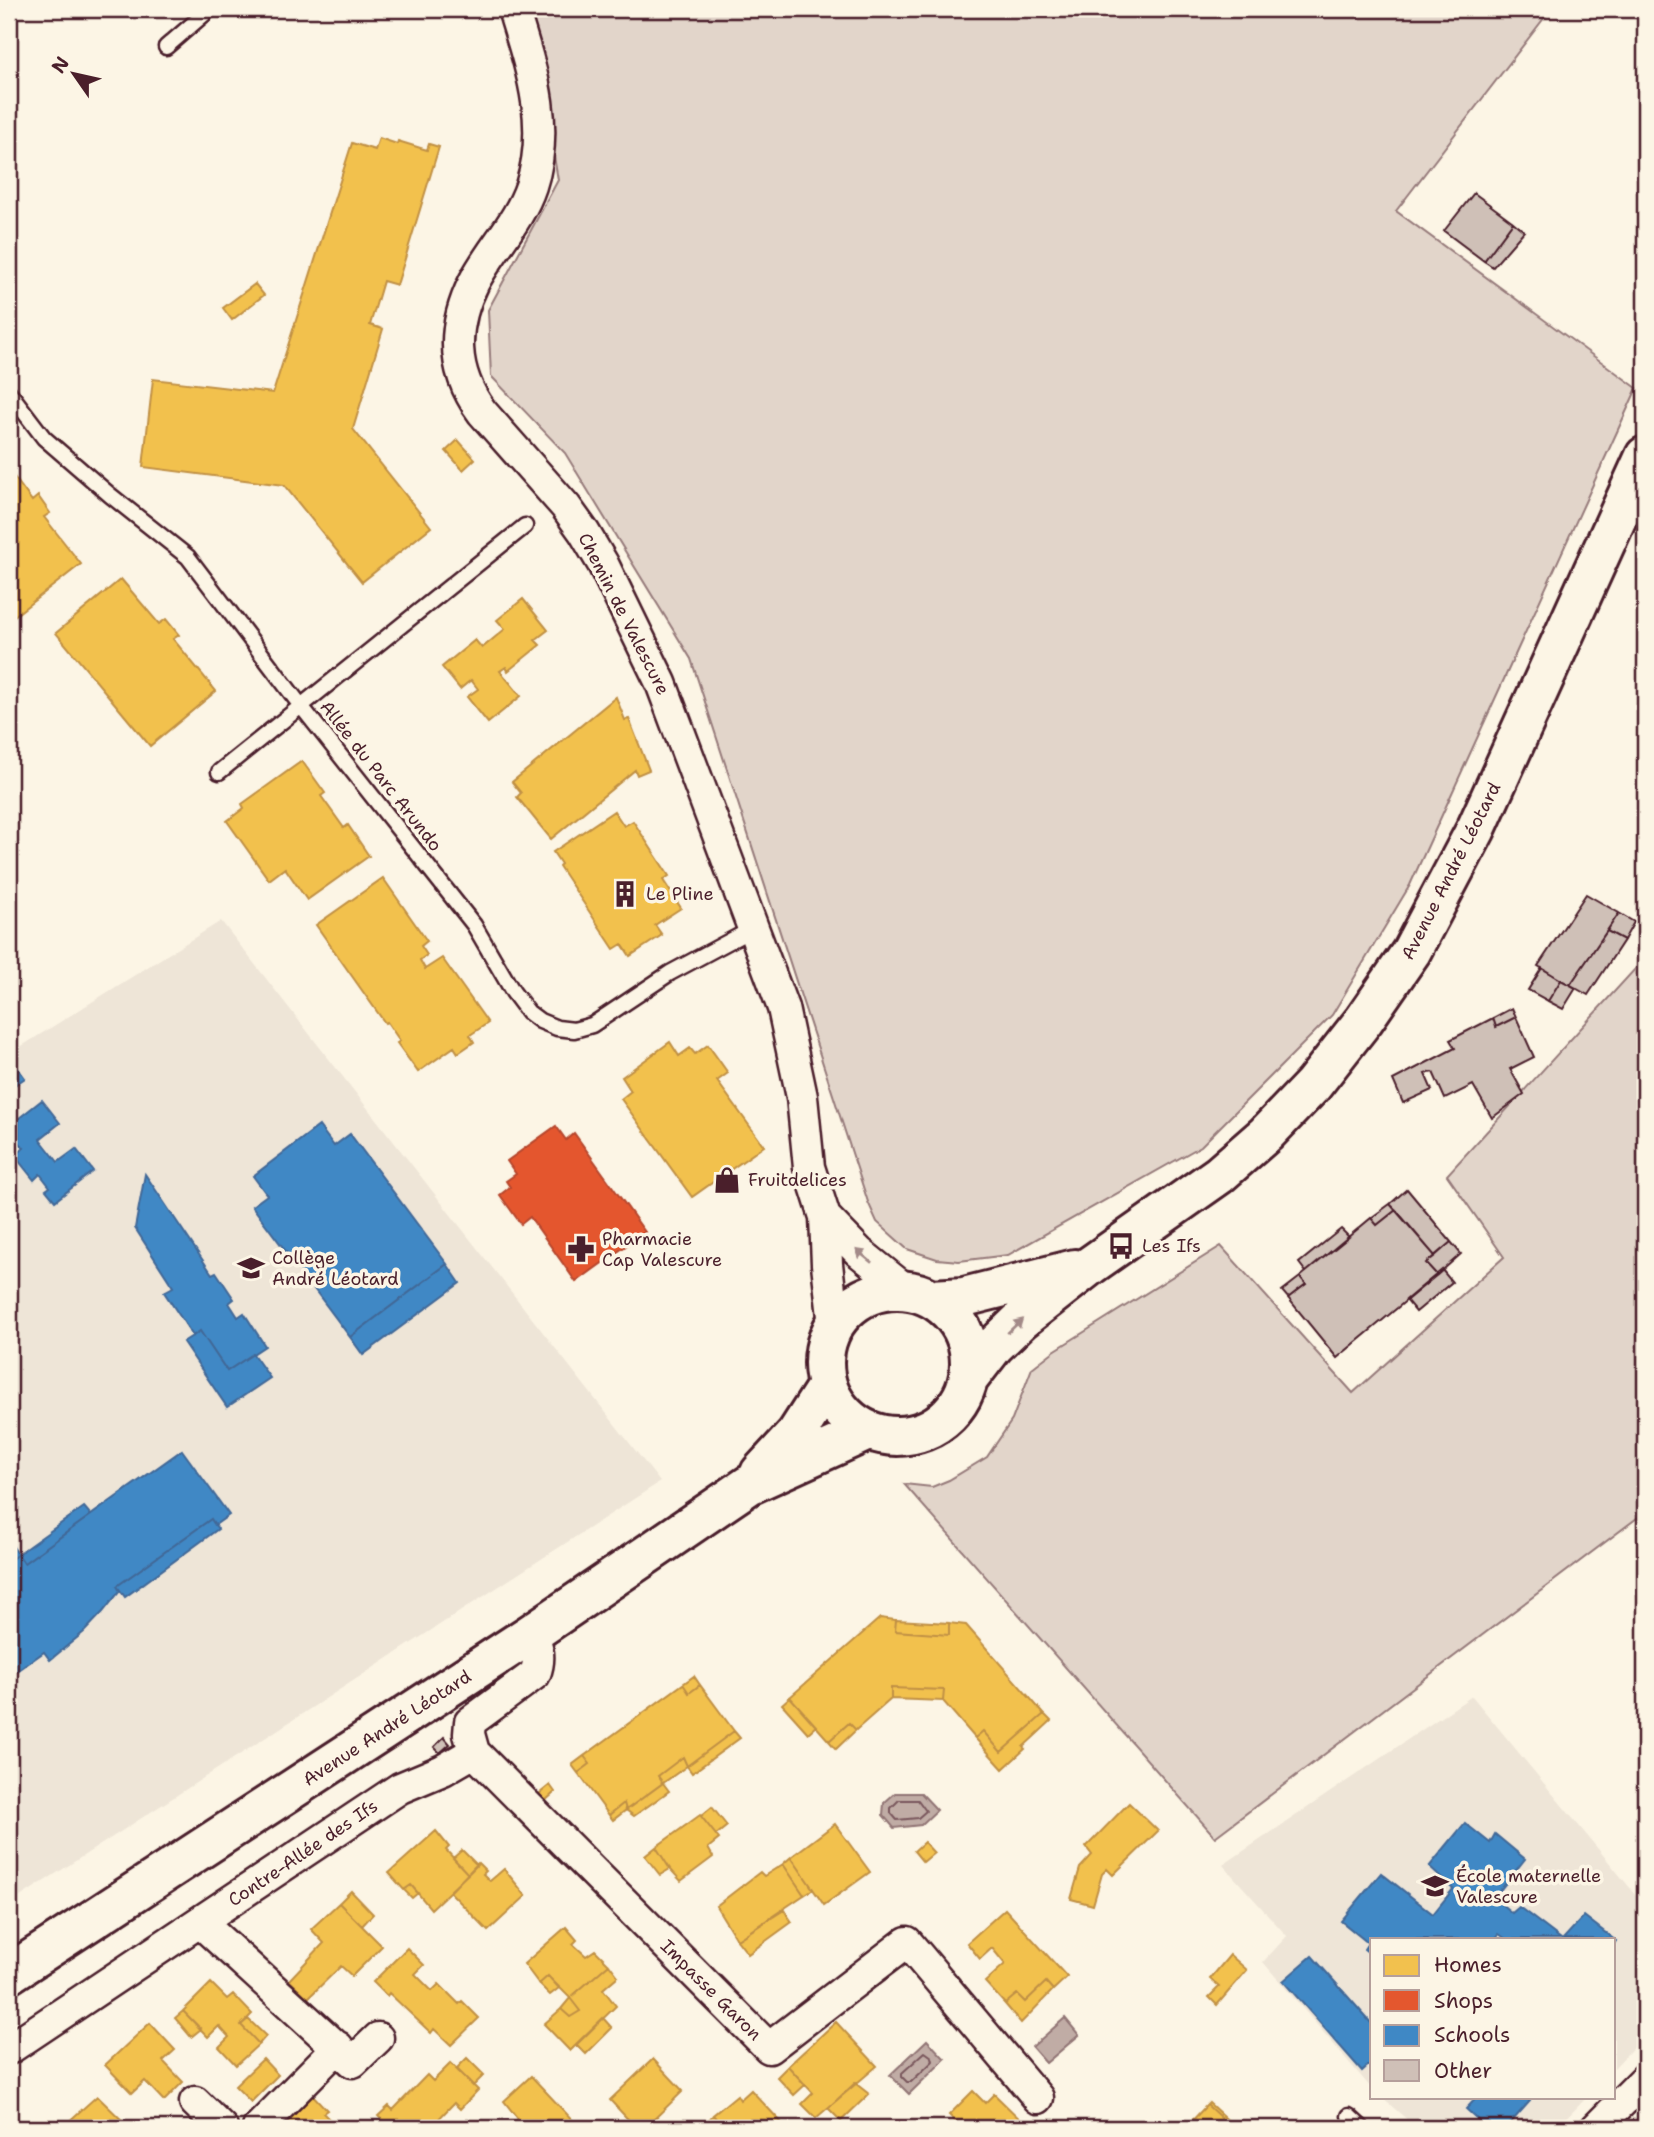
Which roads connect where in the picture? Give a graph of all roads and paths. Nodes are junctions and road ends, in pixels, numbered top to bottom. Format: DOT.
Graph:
graph roads {
  1 [pos="210,9"];
  2 [pos="513,9"];
  3 [pos="166,47"];
  4 [pos="9,392"];
  5 [pos="1645,456"];
  6 [pos="525,526"];
  7 [pos="301,706"];
  8 [pos="219,772"];
  9 [pos="754,928"];
  10 [pos="825,1217"];
  11 [pos="1091,1265"];
  12 [pos="920,1295"];
  13 [pos="834,1325"];
  14 [pos="970,1377"];
  15 [pos="827,1386"];
  16 [pos="868,1431"];
  17 [pos="749,1485"];
  18 [pos="533,1633"];
  19 [pos="474,1752"];
  20 [pos="200,1922"];
  21 [pos="12,1970"];
  22 [pos="378,2038"];
  23 [pos="338,2047"];
  24 [pos="9,2049"];
  25 [pos="1645,2079"];
  26 [pos="1038,2098"];
  27 [pos="195,2102"];
  28 [pos="1349,2116"];
  29 [pos="222,2128"];
  30 [pos="258,2128"];
  31 [pos="1362,2128"];
  32 [pos="1596,2128"];
  1 -- 3 [label="lane"];
  2 -- 9 [label="street, Chemin de Valescure"];
  4 -- 7 [label="lane, Allée du Parc Arundo"];
  5 -- 11 [label="main road, Avenue André Léotard"];
  6 -- 7 [label="lane"];
  7 -- 8 [label="lane"];
  7 -- 9 [label="lane, Allée du Parc Arundo"];
  9 -- 10 [label="street, Chemin de Valescure"];
  12 -- 10 [label="street, Chemin de Valescure, one-way"];
  10 -- 13 [label="street, Chemin de Valescure"];
  11 -- 12 [label="main road, Avenue André Léotard"];
  14 -- 11 [label="main road, Avenue André Léotard, one-way"];
  12 -- 13 [label="main road"];
  12 -- 14 [label="main road"];
  13 -- 15 [label="main road"];
  14 -- 16 [label="main road"];
  15 -- 16 [label="main road"];
  15 -- 17 [label="main road, Avenue André Léotard"];
  16 -- 17 [label="main road, Avenue André Léotard"];
  17 -- 18 [label="main road, Avenue André Léotard"];
  18 -- 19 [label="street"];
  18 -- 21 [label="main road, Avenue André Léotard"];
  19 -- 20 [label="street, Contre-Allée des Ifs"];
  19 -- 26 [label="street, Impasse Garon"];
  20 -- 23 [label="street"];
  20 -- 24 [label="street, Contre-Allée des Ifs"];
  22 -- 23 [label="street"];
  23 -- 30 [label="street"];
  25 -- 32 [label="street"];
  27 -- 29 [label="street"];
  28 -- 31 [label="lane"];
}
